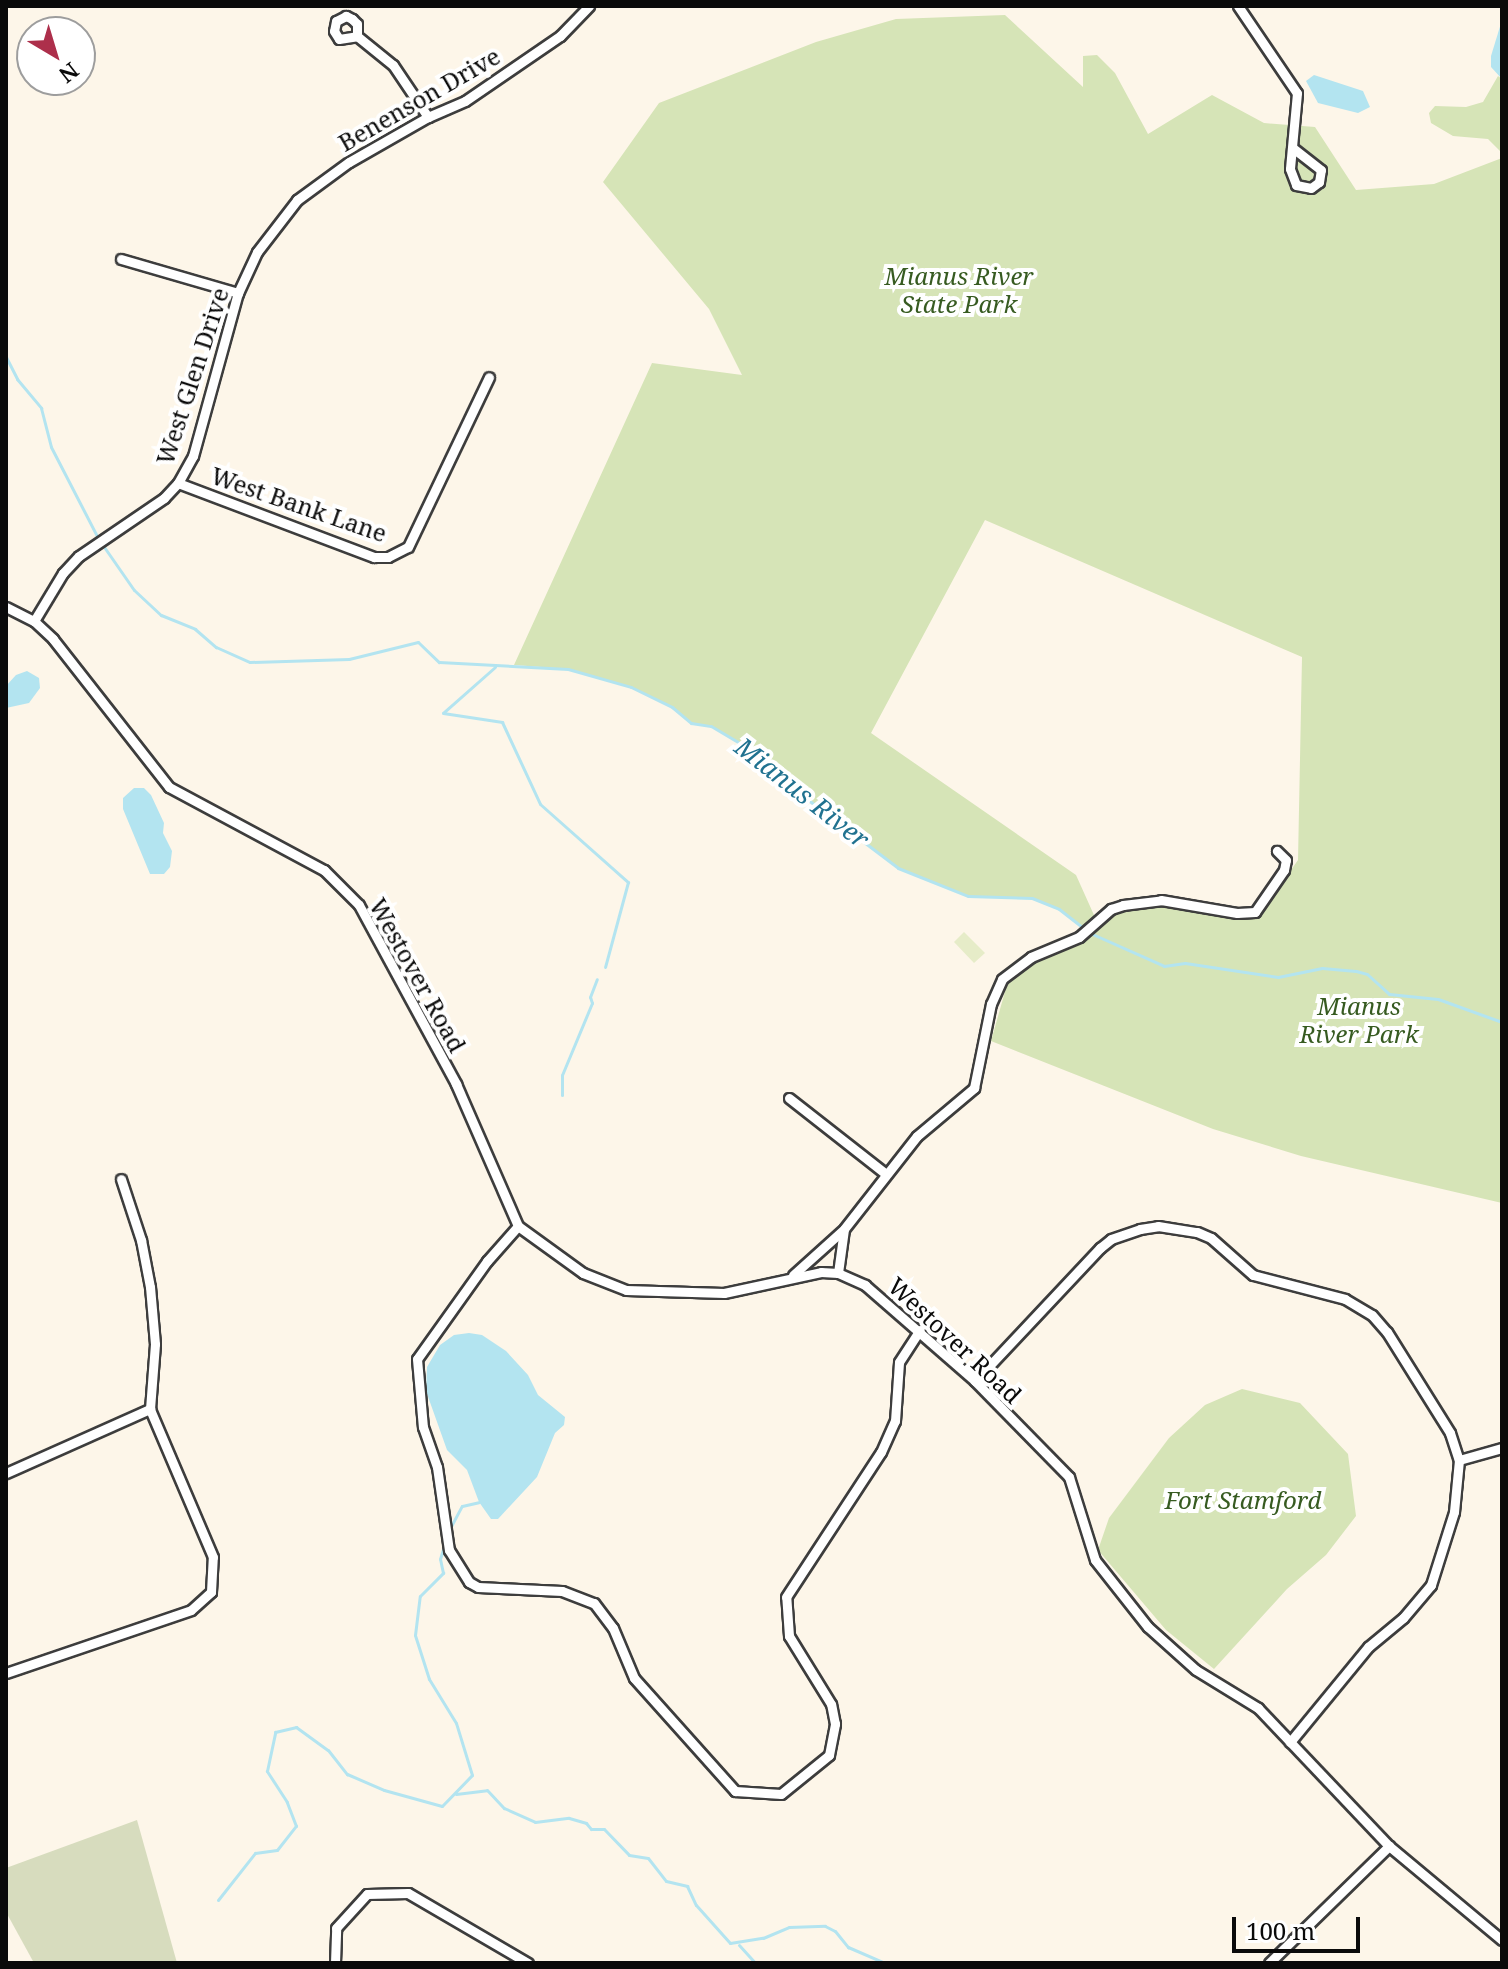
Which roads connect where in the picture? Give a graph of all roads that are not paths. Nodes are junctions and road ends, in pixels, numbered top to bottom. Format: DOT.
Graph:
graph roads {
  1 [pos="589,6"];
  2 [pos="1238,6"];
  3 [pos="357,36"];
  4 [pos="428,117"];
  5 [pos="1293,148"];
  6 [pos="273,229"];
  7 [pos="121,259"];
  8 [pos="238,293"];
  9 [pos="489,377"];
  10 [pos="178,483"];
  11 [pos="6,607"];
  12 [pos="34,621"];
  13 [pos="1277,851"];
  14 [pos="789,1098"];
  15 [pos="886,1174"];
  16 [pos="121,1179"];
  17 [pos="518,1226"];
  18 [pos="844,1229"];
  19 [pos="838,1273"];
  20 [pos="792,1276"];
  21 [pos="920,1330"];
  22 [pos="975,1381"];
  23 [pos="150,1409"];
  24 [pos="1502,1448"];
  25 [pos="1459,1460"];
  26 [pos="6,1473"];
  27 [pos="6,1673"];
  28 [pos="1290,1742"];
  29 [pos="1389,1846"];
  30 [pos="1502,1940"];
  31 [pos="335,1963"];
  32 [pos="528,1963"];
  33 [pos="1269,1963"];
  1 -- 4 [label="street, Benenson Drive"];
  2 -- 5 [label="street"];
  3 -- 4 [label="street"];
  4 -- 6 [label="street, Benenson Drive"];
  6 -- 8 [label="street, West Glen Drive"];
  7 -- 8 [label="street"];
  8 -- 10 [label="street, West Glen Drive"];
  9 -- 10 [label="street, West Bank Lane"];
  10 -- 12 [label="street, West Glen Drive"];
  11 -- 12 [label="street, Westover Road"];
  12 -- 17 [label="street, Westover Road"];
  13 -- 15 [label="street"];
  14 -- 15 [label="street"];
  15 -- 18 [label="street"];
  16 -- 23 [label="street"];
  17 -- 20 [label="street"];
  17 -- 21 [label="street"];
  18 -- 19 [label="street"];
  18 -- 20 [label="street"];
  19 -- 20 [label="street"];
  19 -- 21 [label="street, Westover Road"];
  21 -- 22 [label="street, Westover Road"];
  22 -- 25 [label="street"];
  22 -- 28 [label="street, Westover Road"];
  23 -- 26 [label="street"];
  23 -- 27 [label="street"];
  24 -- 25 [label="street"];
  25 -- 28 [label="street"];
  28 -- 29 [label="street, Westover Road"];
  29 -- 30 [label="street, Westover Road"];
  29 -- 33 [label="street"];
  31 -- 32 [label="street"];
}
